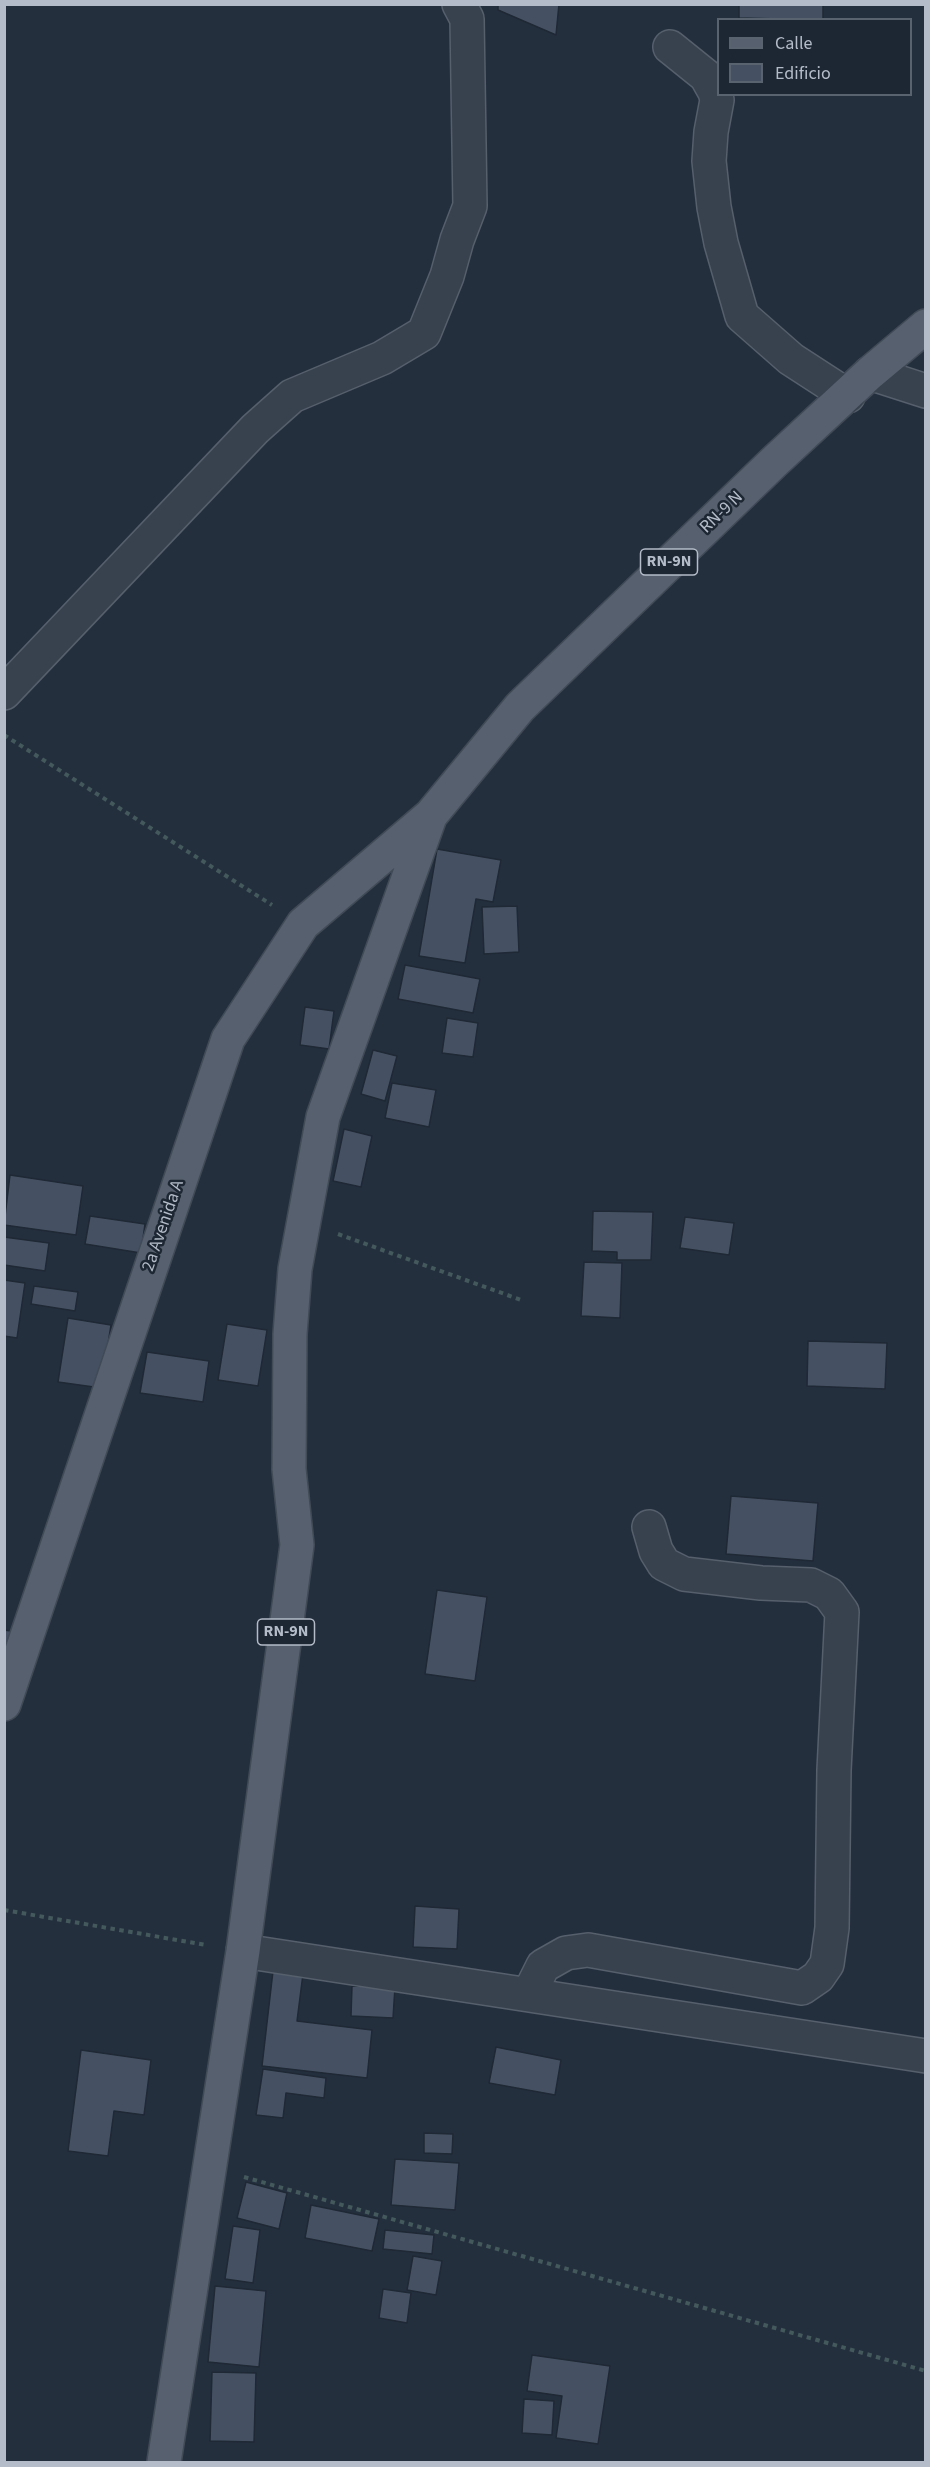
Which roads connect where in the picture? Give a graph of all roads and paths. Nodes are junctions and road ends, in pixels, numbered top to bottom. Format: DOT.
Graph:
graph roads {
  1 [pos="459,4"];
  2 [pos="670,47"];
  3 [pos="926,326"];
  4 [pos="870,373"];
  5 [pos="926,391"];
  6 [pos="848,396"];
  7 [pos="4,693"];
  8 [pos="4,735"];
  9 [pos="431,815"];
  10 [pos="303,924"];
  11 [pos="295,1269"];
  12 [pos="524,1300"];
  13 [pos="650,1527"];
  14 [pos="4,1704"];
  15 [pos="4,1910"];
  16 [pos="243,1951"];
  17 [pos="529,1994"];
  18 [pos="926,2056"];
  19 [pos="211,2168"];
  20 [pos="926,2371"];
  21 [pos="164,2463"];
  1 -- 7 [label="street"];
  2 -- 6 [label="street"];
  3 -- 4 [label="main road, RN-9 N / RN-9N"];
  4 -- 5 [label="street"];
  4 -- 6 [label="main road, RN-9 N / RN-9N"];
  6 -- 9 [label="main road, RN-9 N / RN-9N"];
  8 -- 10 [label="path"];
  9 -- 10 [label="main road, 2a Avenida A / RN-9N"];
  9 -- 11 [label="main road, RN-9N"];
  10 -- 14 [label="main road, 2a Avenida A / RN-9N"];
  11 -- 12 [label="path"];
  11 -- 16 [label="main road, RN-9N"];
  13 -- 17 [label="street"];
  15 -- 16 [label="path"];
  16 -- 17 [label="street"];
  16 -- 19 [label="main road, RN-9N"];
  17 -- 18 [label="street"];
  19 -- 20 [label="path"];
  19 -- 21 [label="main road, RN-9N"];
}
